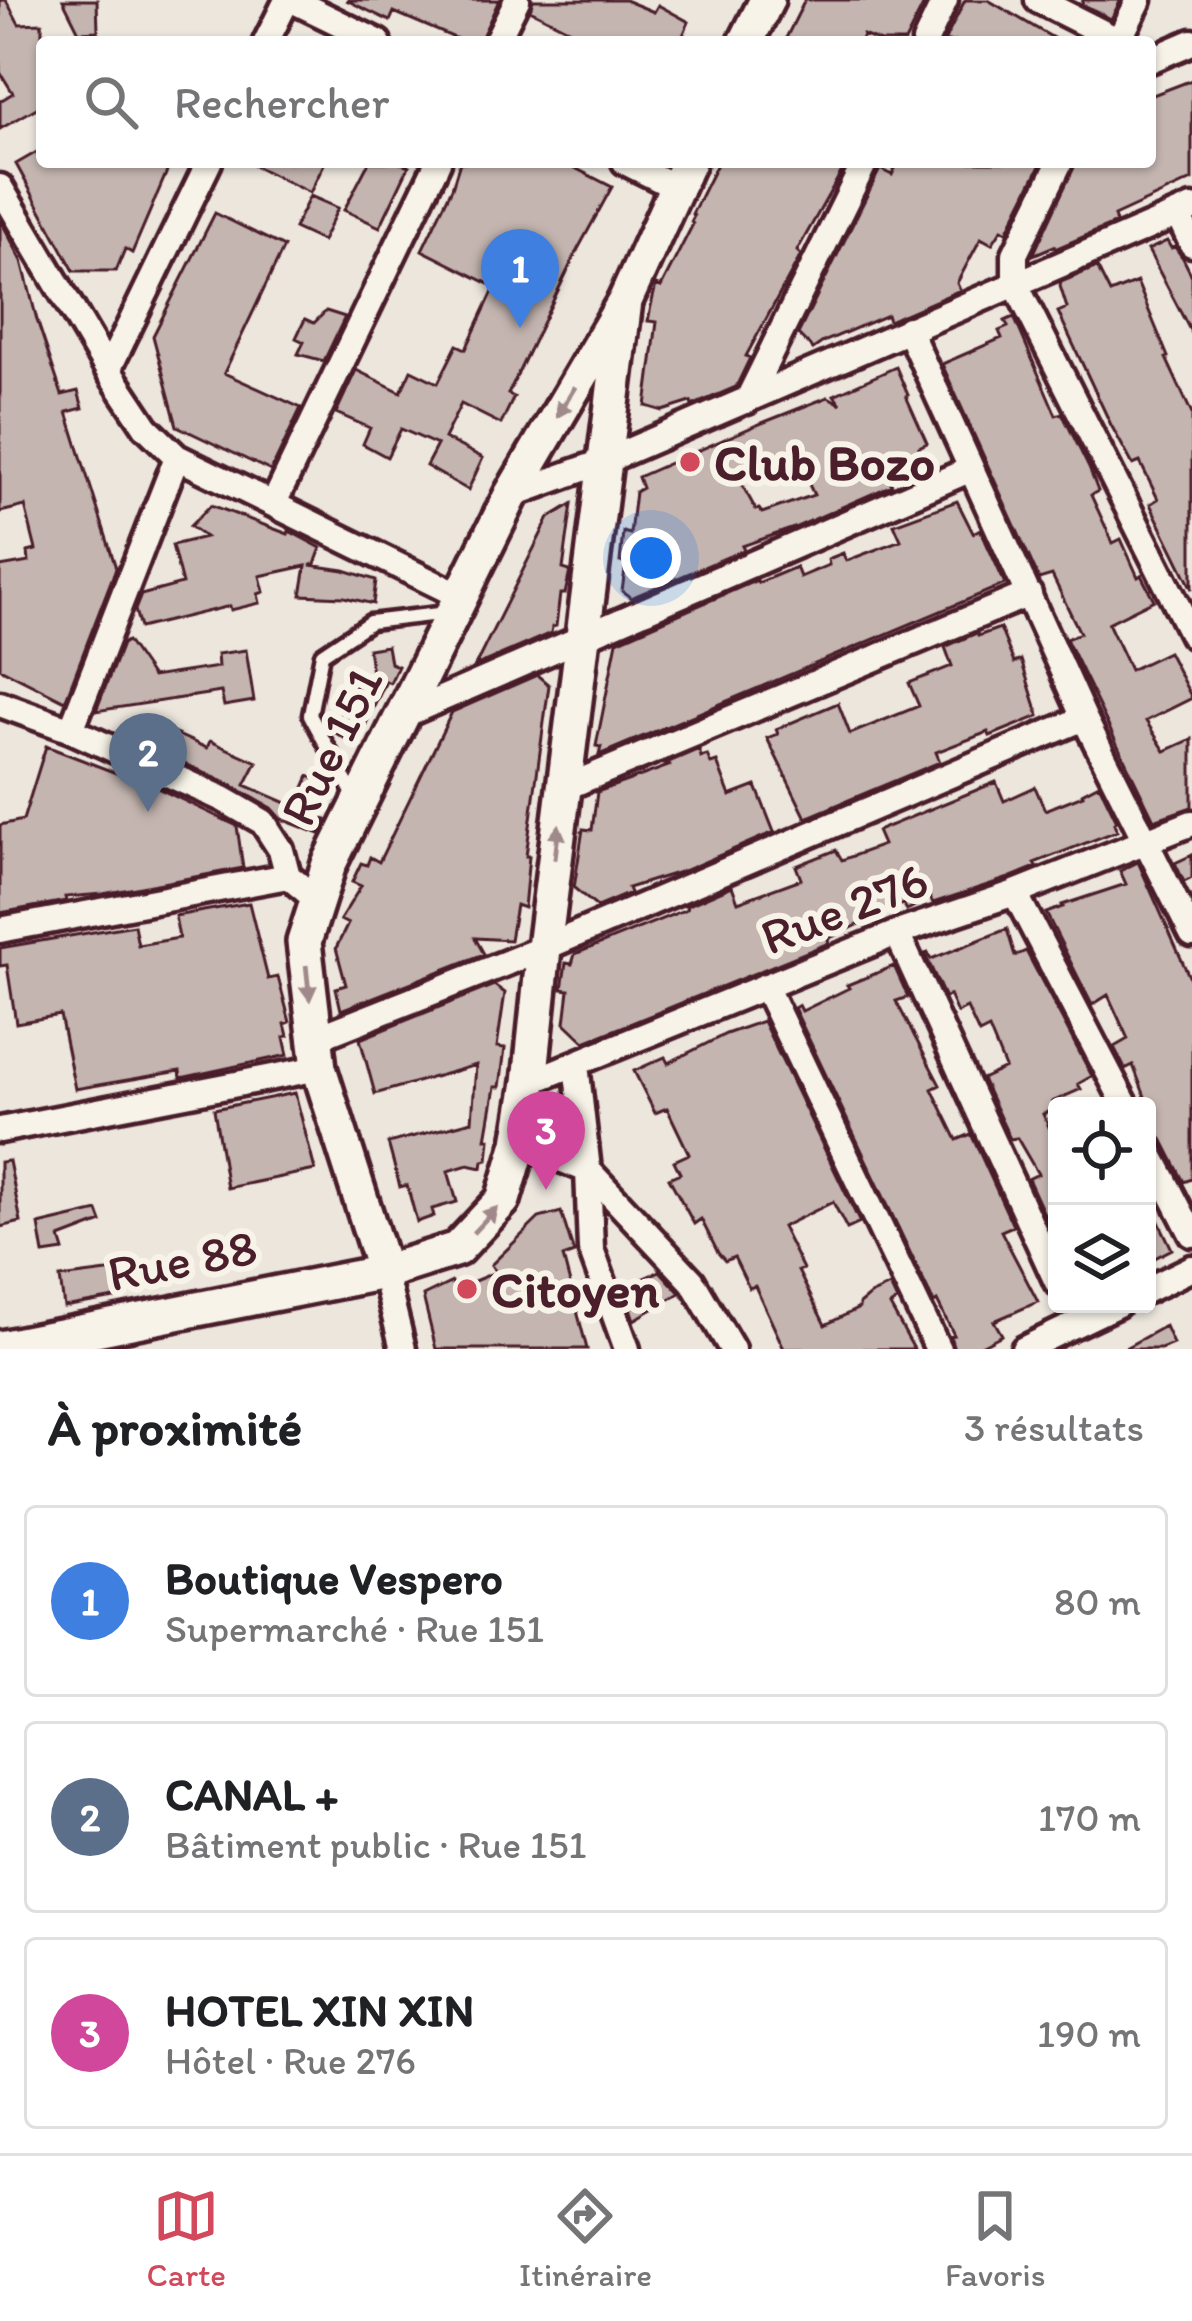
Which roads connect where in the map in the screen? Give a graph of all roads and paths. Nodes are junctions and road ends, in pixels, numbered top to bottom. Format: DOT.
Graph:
graph roads {
  1 [pos="290,0"];
  2 [pos="517,0"];
  3 [pos="767,0"];
  4 [pos="946,0"];
  5 [pos="1038,0"];
  6 [pos="1139,0"];
  7 [pos="269,36"];
  8 [pos="366,36"];
  9 [pos="499,36"];
  10 [pos="749,36"];
  11 [pos="928,36"];
  12 [pos="1107,36"];
  13 [pos="1122,36"];
  14 [pos="1192,41"];
  15 [pos="1156,57"];
  16 [pos="205,168"];
  17 [pos="435,168"];
  18 [pos="862,168"];
  19 [pos="1057,168"];
  20 [pos="682,174"];
  21 [pos="0,187"];
  22 [pos="1185,211"];
  23 [pos="1192,244"];
  24 [pos="1015,283"];
  25 [pos="625,302"];
  26 [pos="908,329"];
  27 [pos="108,370"];
  28 [pos="747,400"];
  29 [pos="177,457"];
  30 [pos="605,461"];
  31 [pos="969,470"];
  32 [pos="511,495"];
  33 [pos="274,503"];
  34 [pos="1029,594"];
  35 [pos="458,605"];
  36 [pos="584,634"];
  37 [pos="1192,635"];
  38 [pos="0,704"];
  39 [pos="404,715"];
  40 [pos="1084,718"];
  41 [pos="71,730"];
  42 [pos="564,788"];
  43 [pos="358,805"];
  44 [pos="1192,824"];
  45 [pos="1144,842"];
  46 [pos="288,876"];
  47 [pos="1015,892"];
  48 [pos="317,900"];
  49 [pos="0,930"];
  50 [pos="897,933"];
  51 [pos="1192,934"];
  52 [pos="544,948"];
  53 [pos="765,986"];
  54 [pos="317,1053"];
  55 [pos="576,1064"];
  56 [pos="530,1082"];
  57 [pos="1121,1097"];
  58 [pos="0,1130"];
  59 [pos="520,1143"];
  60 [pos="1156,1164"];
  61 [pos="588,1170"];
  62 [pos="1192,1234"];
  63 [pos="1048,1262"];
  64 [pos="1192,1268"];
  65 [pos="384,1272"];
  66 [pos="1156,1286"];
  67 [pos="1098,1313"];
  68 [pos="1068,1327"];
  69 [pos="0,1348"];
  70 [pos="404,1349"];
  71 [pos="627,1349"];
  72 [pos="732,1349"];
  73 [pos="938,1349"];
  74 [pos="1024,1349"];
  1 -- 7 [label="street"];
  1 -- 8 [label="street"];
  2 -- 9 [label="street"];
  3 -- 10 [label="main road"];
  4 -- 11 [label="street"];
  5 -- 12 [label="street"];
  6 -- 13 [label="street"];
  14 -- 15 [label="street"];
  16 -- 27 [label="street"];
  17 -- 33 [label="street"];
  18 -- 28 [label="street"];
  19 -- 24 [label="street"];
  20 -- 25 [label="main road"];
  21 -- 27 [label="street"];
  22 -- 23 [label="street"];
  22 -- 24 [label="street"];
  24 -- 26 [label="street"];
  24 -- 37 [label="street"];
  25 -- 30 [label="main road, Rue 88"];
  25 -- 32 [label="main road, Rue 151, one-way"];
  26 -- 28 [label="street"];
  26 -- 31 [label="street"];
  27 -- 29 [label="street"];
  28 -- 30 [label="street"];
  29 -- 33 [label="street"];
  29 -- 41 [label="street"];
  30 -- 32 [label="street"];
  30 -- 36 [label="main road, Rue 88"];
  31 -- 34 [label="street"];
  31 -- 36 [label="street"];
  32 -- 35 [label="main road, Rue 151"];
  33 -- 35 [label="street"];
  34 -- 40 [label="street"];
  34 -- 42 [label="street"];
  35 -- 39 [label="main road, Rue 151"];
  35 -- 43 [label="lane"];
  36 -- 39 [label="street"];
  36 -- 42 [label="main road, Rue 88"];
  38 -- 41 [label="street"];
  39 -- 43 [label="main road, Rue 151"];
  40 -- 45 [label="street"];
  40 -- 52 [label="street"];
  41 -- 46 [label="street"];
  52 -- 42 [label="main road, Rue 88, one-way"];
  43 -- 48 [label="main road, Rue 151"];
  44 -- 45 [label="street, Rue 276"];
  45 -- 47 [label="street, Rue 276"];
  45 -- 51 [label="street"];
  46 -- 48 [label="street"];
  46 -- 49 [label="street"];
  47 -- 50 [label="street, Rue 276"];
  47 -- 57 [label="street"];
  48 -- 54 [label="main road, Rue 151, one-way"];
  50 -- 53 [label="street, Rue 276"];
  50 -- 63 [label="street"];
  52 -- 54 [label="street"];
  52 -- 56 [label="main road, Rue 88"];
  53 -- 55 [label="street, Rue 276"];
  53 -- 73 [label="street"];
  54 -- 58 [label="street"];
  54 -- 65 [label="main road, Rue 151"];
  55 -- 56 [label="street, Rue 276"];
  55 -- 61 [label="street"];
  56 -- 59 [label="main road, Rue 88"];
  59 -- 61 [label="street"];
  65 -- 59 [label="main road, Rue 88, one-way"];
  60 -- 62 [label="street"];
  61 -- 71 [label="street"];
  61 -- 72 [label="street"];
  64 -- 66 [label="street"];
  65 -- 69 [label="main road, Rue 88"];
  65 -- 70 [label="street"];
  67 -- 68 [label="street"];
  68 -- 74 [label="street"];
}
